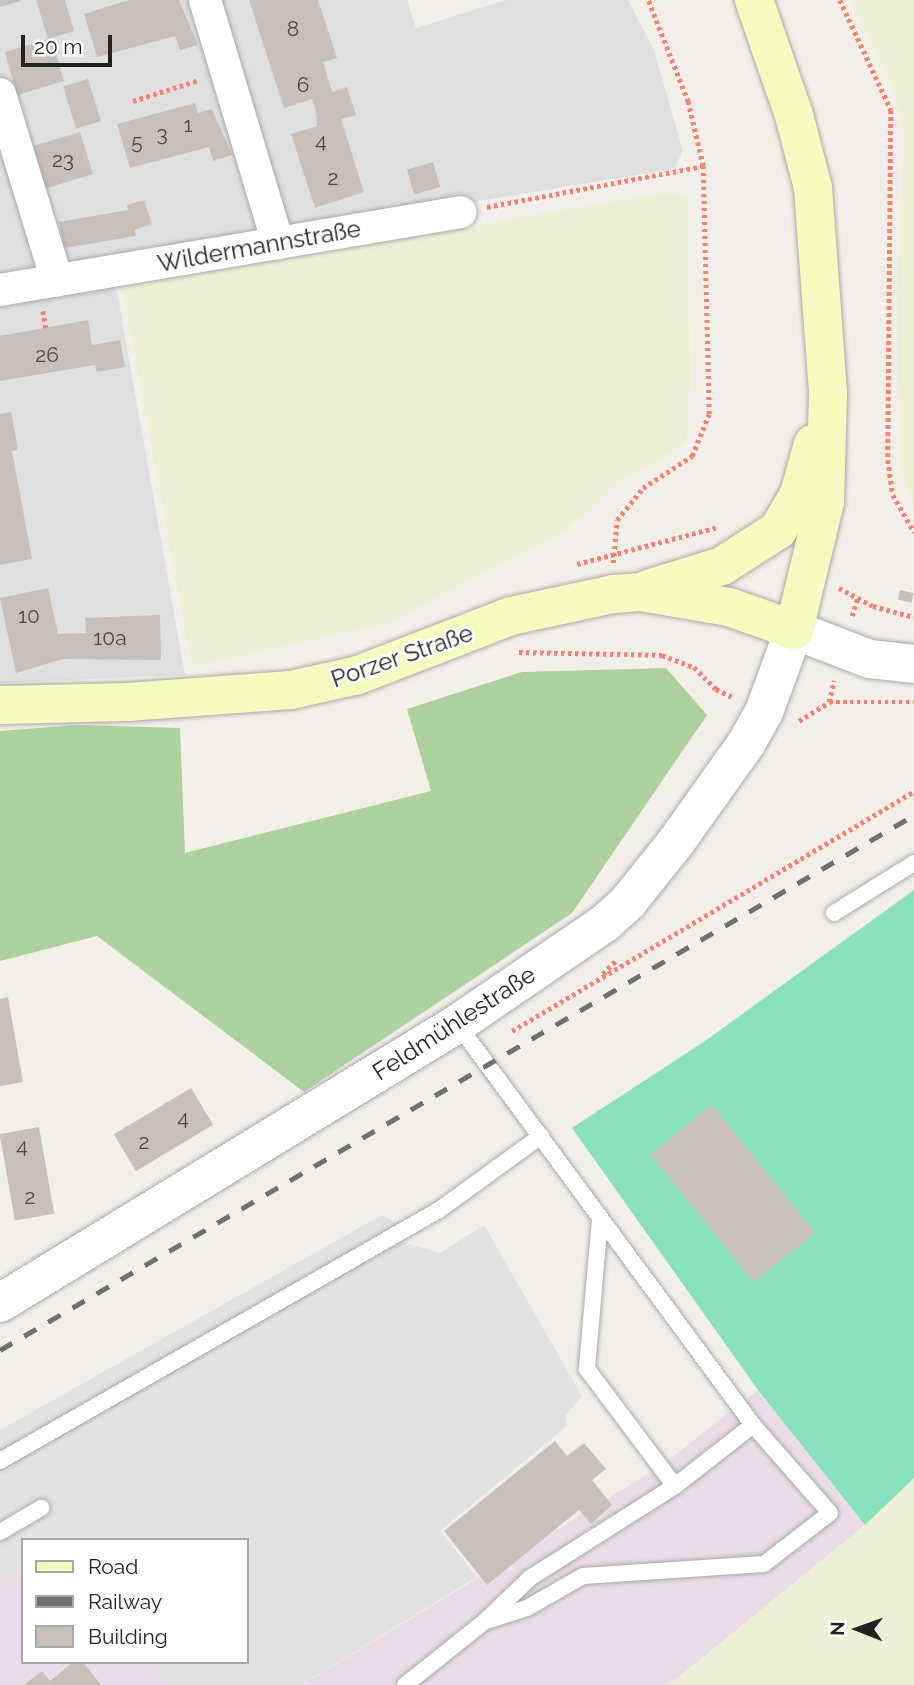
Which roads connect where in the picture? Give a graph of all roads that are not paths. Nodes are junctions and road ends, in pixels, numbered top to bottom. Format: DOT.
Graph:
graph roads {
  1 [pos="205,0"];
  2 [pos="754,0"];
  3 [pos="0,94"];
  4 [pos="460,212"];
  5 [pos="278,243"];
  6 [pos="57,280"];
  7 [pos="0,290"];
  8 [pos="828,392"];
  9 [pos="628,593"];
  10 [pos="794,630"];
  11 [pos="914,664"];
  12 [pos="0,705"];
  13 [pos="914,863"];
  14 [pos="834,913"];
  15 [pos="457,1024"];
  16 [pos="541,1136"];
  17 [pos="600,1219"];
  18 [pos="0,1303"];
  19 [pos="753,1425"];
  20 [pos="0,1461"];
  21 [pos="676,1486"];
  22 [pos="41,1508"];
  23 [pos="0,1532"];
  24 [pos="484,1622"];
  25 [pos="405,1685"];
  1 -- 5 [label="street"];
  2 -- 8 [label="main road"];
  3 -- 6 [label="street"];
  4 -- 5 [label="street, Wildermannstraße"];
  5 -- 6 [label="street, Wildermannstraße"];
  6 -- 7 [label="street, Wildermannstraße"];
  8 -- 9 [label="main road"];
  8 -- 10 [label="main road"];
  9 -- 10 [label="main road, Porzer Straße"];
  9 -- 12 [label="main road, Porzer Straße"];
  10 -- 11 [label="street"];
  10 -- 15 [label="street, Feldmühlestraße"];
  13 -- 14 [label="lane"];
  15 -- 16 [label="lane"];
  15 -- 18 [label="street, Feldmühlestraße"];
  16 -- 17 [label="lane"];
  16 -- 20 [label="lane"];
  17 -- 19 [label="lane"];
  17 -- 21 [label="lane"];
  19 -- 21 [label="lane"];
  19 -- 24 [label="lane"];
  21 -- 24 [label="lane"];
  22 -- 23 [label="lane"];
  24 -- 25 [label="lane"];
}
